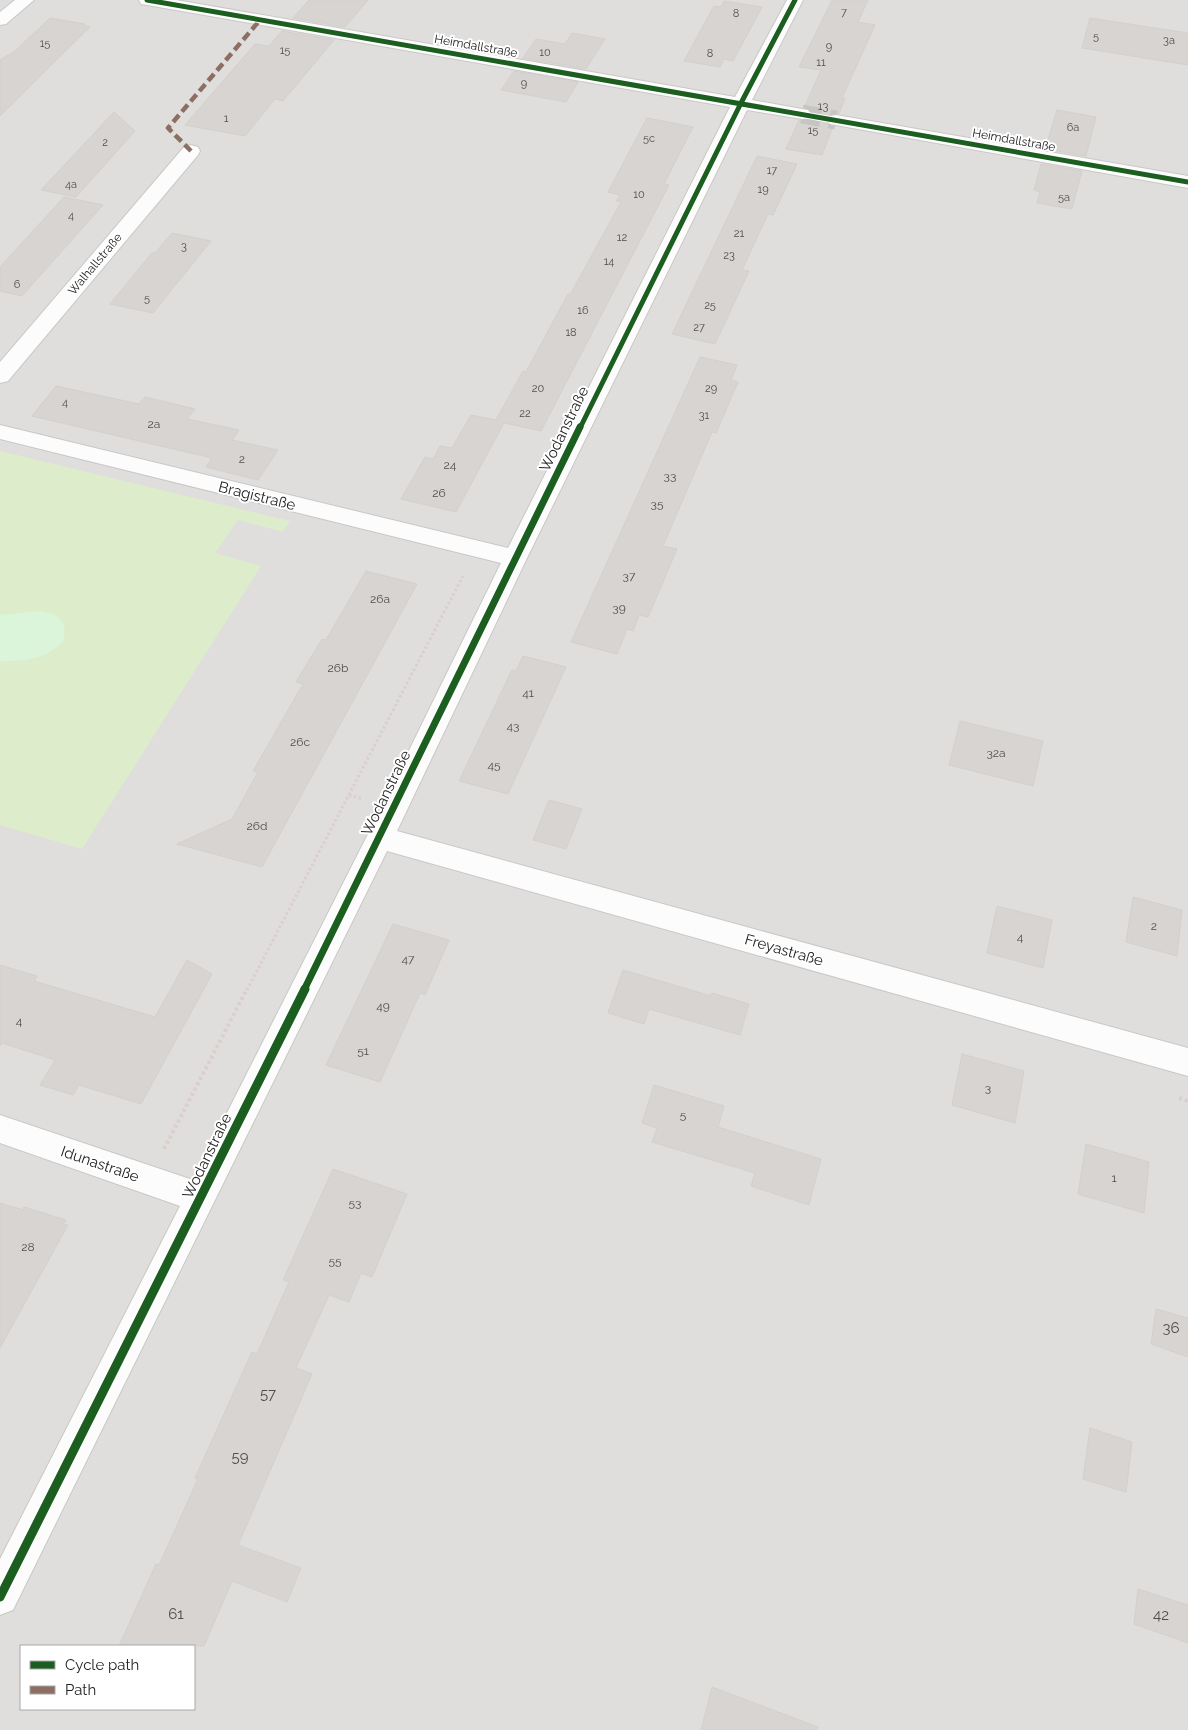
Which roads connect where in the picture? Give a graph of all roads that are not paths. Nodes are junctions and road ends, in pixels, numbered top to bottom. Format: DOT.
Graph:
graph roads {
  1 [pos="26,0"];
  2 [pos="147,0"];
  3 [pos="794,0"];
  4 [pos="0,20"];
  5 [pos="741,103"];
  6 [pos="802,114"];
  7 [pos="836,120"];
  8 [pos="191,151"];
  9 [pos="1188,182"];
  10 [pos="0,376"];
  11 [pos="0,432"];
  12 [pos="515,558"];
  13 [pos="380,838"];
  14 [pos="1188,1062"];
  15 [pos="0,1129"];
  16 [pos="201,1198"];
  17 [pos="0,1597"];
  1 -- 4 [label="street"];
  2 -- 5 [label="street, Heimdallstraße"];
  3 -- 5 [label="street, Wodanstraße"];
  5 -- 6 [label="street, Heimdallstraße"];
  5 -- 12 [label="street, Wodanstraße"];
  7 -- 9 [label="street, Heimdallstraße"];
  8 -- 10 [label="street, Walhallstraße"];
  11 -- 12 [label="street, Bragistraße"];
  12 -- 13 [label="street, Wodanstraße"];
  13 -- 14 [label="street, Freyastraße"];
  13 -- 16 [label="street, Wodanstraße"];
  15 -- 16 [label="street, Idunastraße"];
  16 -- 17 [label="street, Wodanstraße"];
}
